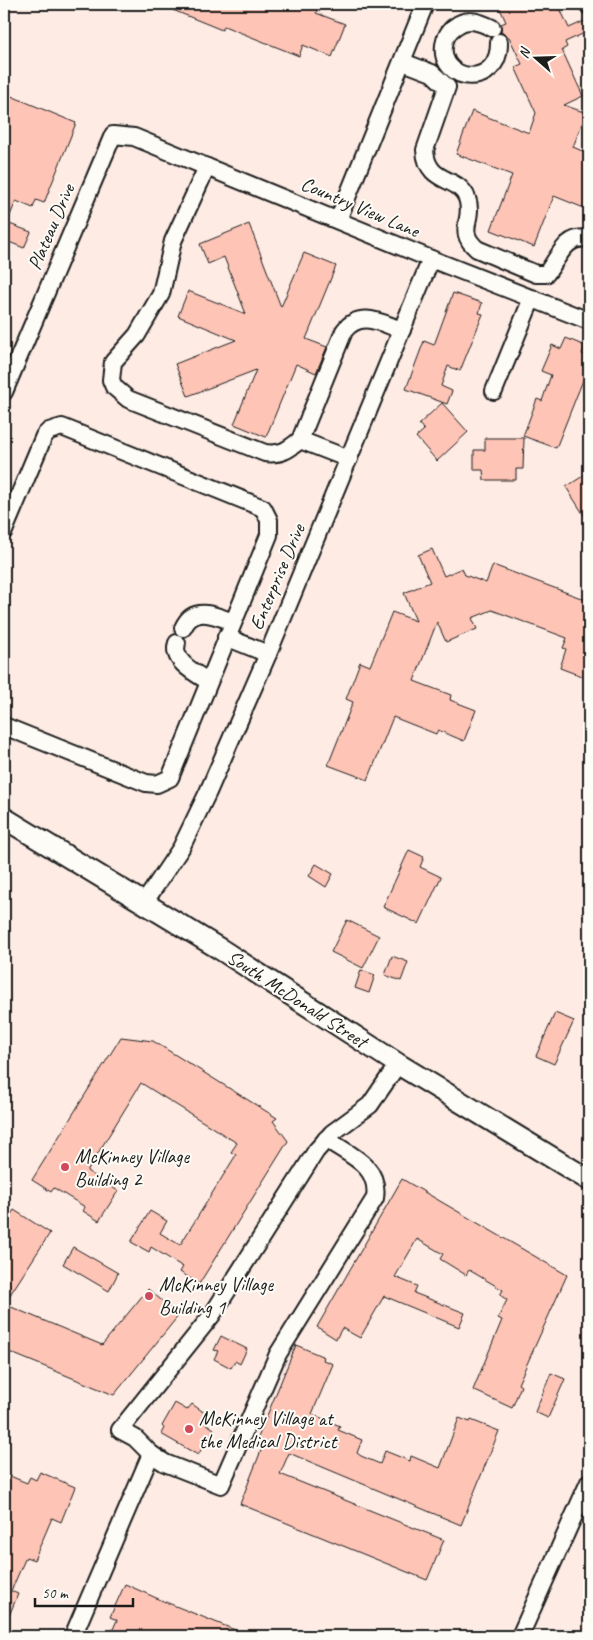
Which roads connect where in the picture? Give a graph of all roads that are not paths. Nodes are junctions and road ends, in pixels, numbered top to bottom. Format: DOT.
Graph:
graph roads {
  1 [pos="425,4"];
  2 [pos="445,58"];
  3 [pos="403,62"];
  4 [pos="432,73"];
  5 [pos="458,73"];
  6 [pos="446,87"];
  7 [pos="113,135"];
  8 [pos="207,167"];
  9 [pos="338,220"];
  10 [pos="589,238"];
  11 [pos="431,259"];
  12 [pos="532,298"];
  13 [pos="589,321"];
  14 [pos="402,330"];
  15 [pos="494,391"];
  16 [pos="4,392"];
  17 [pos="300,440"];
  18 [pos="349,459"];
  19 [pos="4,531"];
  20 [pos="232,622"];
  21 [pos="226,638"];
  22 [pos="268,654"];
  23 [pos="208,681"];
  24 [pos="4,726"];
  25 [pos="4,818"];
  26 [pos="144,903"];
  27 [pos="398,1064"];
  28 [pos="326,1139"];
  29 [pos="589,1180"];
  30 [pos="151,1454"];
  31 [pos="589,1484"];
  32 [pos="73,1636"];
  33 [pos="520,1636"];
  1 -- 3 [label="street"];
  2 -- 4 [label="street"];
  2 -- 5 [label="street"];
  2 -- 5 [label="street"];
  3 -- 4 [label="street"];
  3 -- 9 [label="street"];
  4 -- 6 [label="street"];
  5 -- 6 [label="street"];
  6 -- 10 [label="street"];
  7 -- 8 [label="street, Country View Lane"];
  7 -- 16 [label="street, Plateau Drive"];
  8 -- 9 [label="street, Country View Lane"];
  8 -- 17 [label="street"];
  9 -- 11 [label="street, Country View Lane"];
  11 -- 12 [label="street, Country View Lane"];
  11 -- 14 [label="street, Enterprise Drive"];
  12 -- 13 [label="street, Country View Lane"];
  12 -- 15 [label="street"];
  14 -- 17 [label="street"];
  14 -- 18 [label="street, Enterprise Drive"];
  17 -- 18 [label="street"];
  18 -- 22 [label="street, Enterprise Drive"];
  19 -- 20 [label="street"];
  20 -- 21 [label="street"];
  20 -- 23 [label="street"];
  21 -- 22 [label="street"];
  21 -- 23 [label="street"];
  22 -- 26 [label="street, Enterprise Drive"];
  23 -- 24 [label="street"];
  25 -- 26 [label="main road, South McDonald Street"];
  26 -- 27 [label="main road, South McDonald Street"];
  27 -- 28 [label="street"];
  27 -- 29 [label="main road, South McDonald Street"];
  28 -- 30 [label="street"];
  28 -- 30 [label="street"];
  30 -- 32 [label="street"];
  31 -- 33 [label="street"];
}
